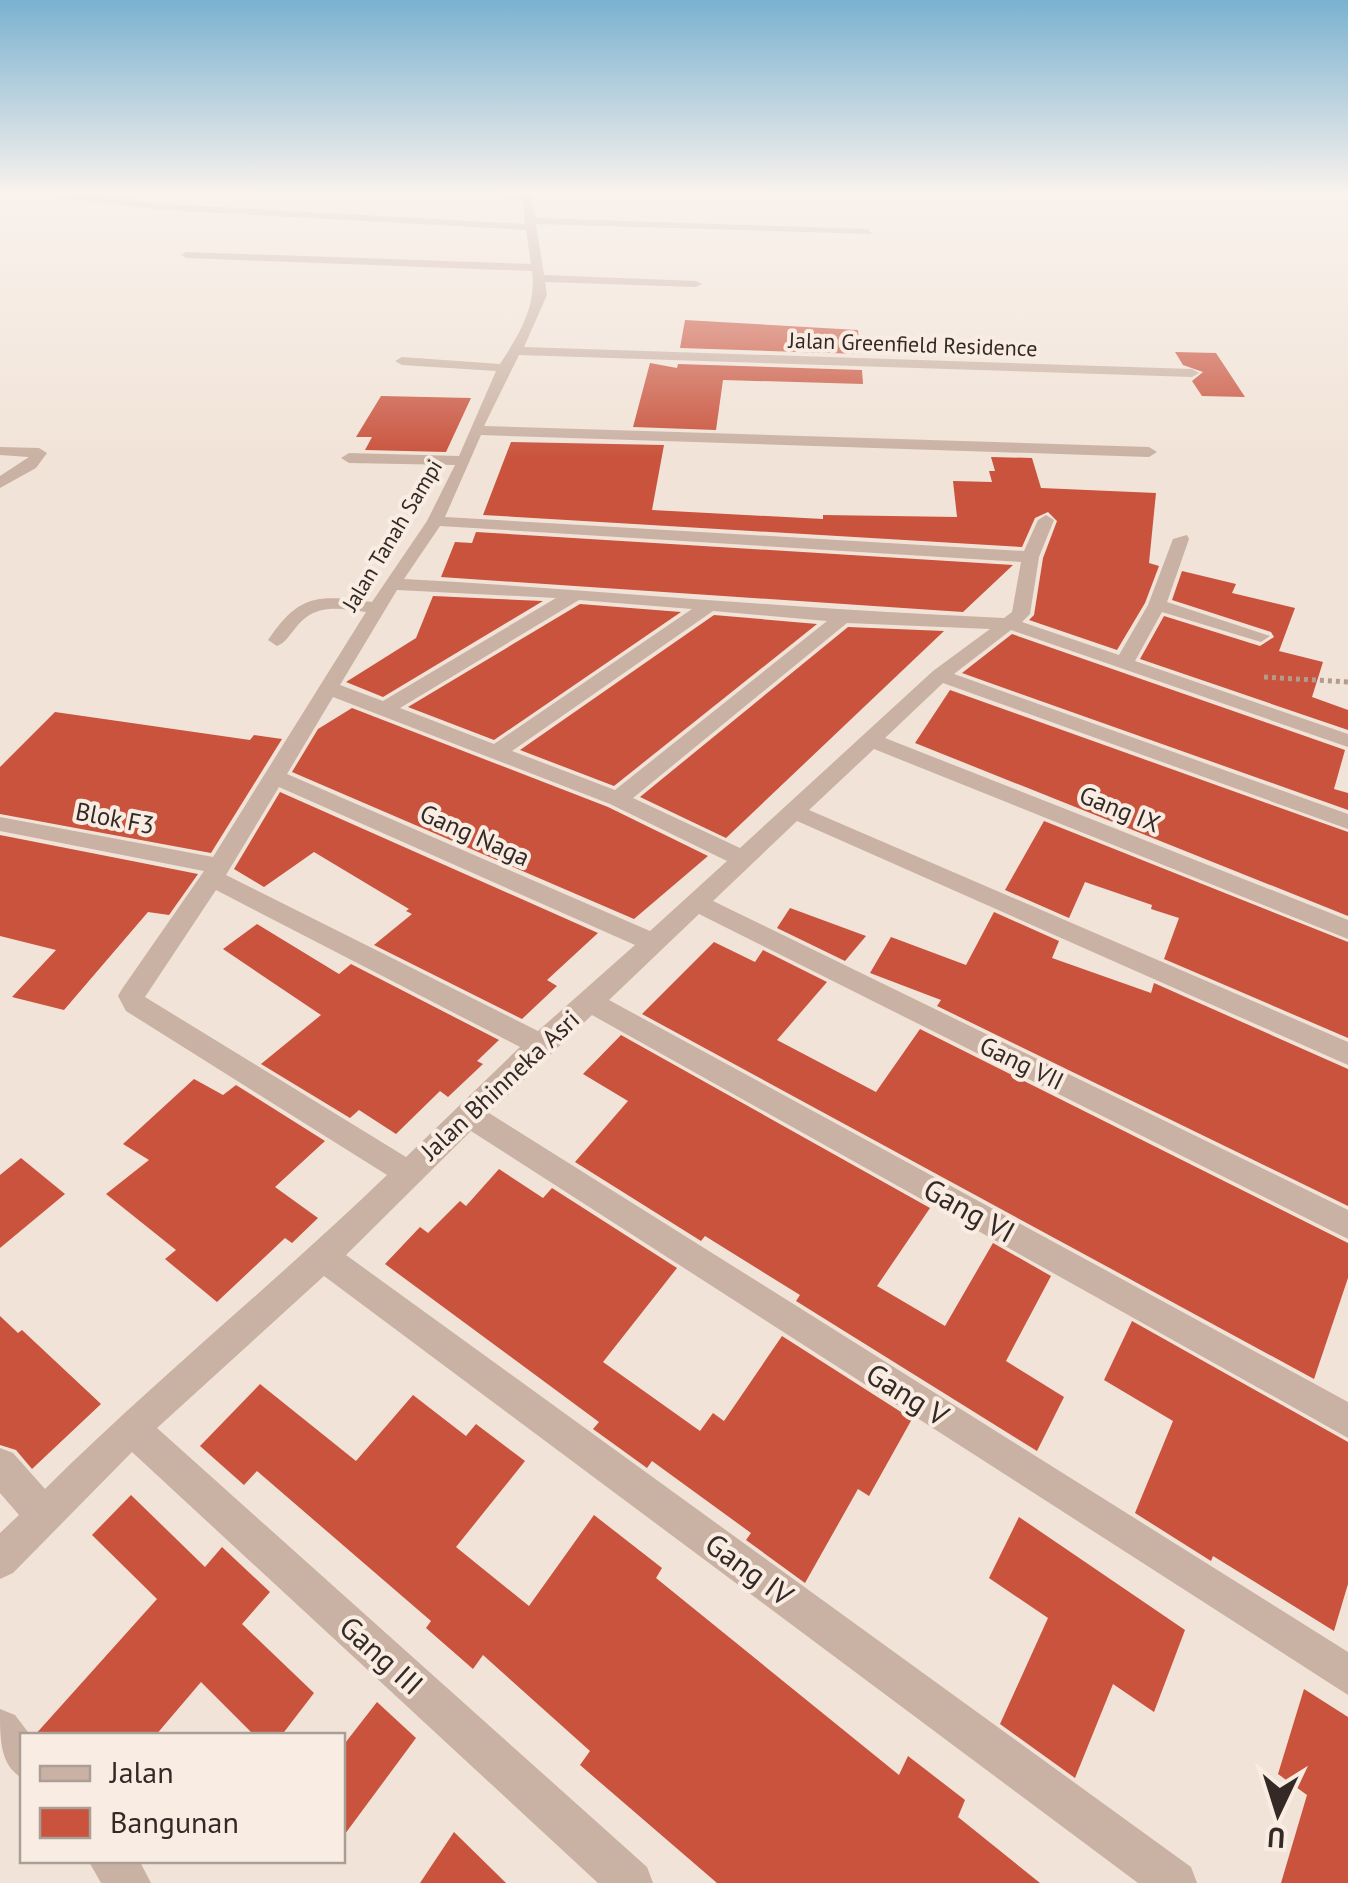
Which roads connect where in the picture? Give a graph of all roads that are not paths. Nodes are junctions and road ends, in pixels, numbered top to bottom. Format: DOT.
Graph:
graph roads {
  1 [pos="538,282"];
  2 [pos="666,282"];
  3 [pos="696,284"];
  4 [pos="513,350"];
  5 [pos="402,361"];
  6 [pos="504,368"];
  7 [pos="1192,373"];
  8 [pos="475,430"];
  9 [pos="0,451"];
  10 [pos="1150,452"];
  11 [pos="349,458"];
  12 [pos="466,461"];
  13 [pos="0,482"];
  14 [pos="1046,520"];
  15 [pos="435,522"];
  16 [pos="1180,539"];
  17 [pos="1030,557"];
  18 [pos="392,584"];
  19 [pos="576,594"];
  20 [pos="710,605"];
  21 [pos="1156,605"];
  22 [pos="378,608"];
  23 [pos="844,616"];
  24 [pos="1011,624"];
  25 [pos="1261,636"];
  26 [pos="278,640"];
  27 [pos="1126,662"];
  28 [pos="940,675"];
  29 [pos="329,688"];
  30 [pos="386,708"];
  31 [pos="871,740"];
  32 [pos="1348,741"];
  33 [pos="498,751"];
  34 [pos="275,777"];
  35 [pos="618,799"];
  36 [pos="795,812"];
  37 [pos="1348,822"];
  38 [pos="0,824"];
  39 [pos="743,859"];
  40 [pos="216,872"];
  41 [pos="695,902"];
  42 [pos="1348,930"];
  43 [pos="654,943"];
  44 [pos="590,1002"];
  45 [pos="540,1044"];
  46 [pos="1348,1054"];
  47 [pos="467,1114"];
  48 [pos="406,1172"];
  49 [pos="1348,1225"];
  50 [pos="323,1257"];
  51 [pos="1348,1421"];
  52 [pos="131,1428"];
  53 [pos="0,1466"];
  54 [pos="45,1516"];
  55 [pos="0,1560"];
  56 [pos="1348,1675"];
  57 [pos="0,1730"];
  58 [pos="20,1755"];
  59 [pos="113,1863"];
  60 [pos="130,1883"];
  61 [pos="630,1883"];
  62 [pos="1175,1883"];
  1 -- 4 [label="street, Jalan Tanah Sampi"];
  2 -- 3 [label="street"];
  4 -- 6 [label="street, Jalan Tanah Sampi"];
  4 -- 7 [label="street, Jalan Greenfield Residence"];
  5 -- 6 [label="street"];
  6 -- 8 [label="street, Jalan Tanah Sampi"];
  8 -- 10 [label="street"];
  8 -- 12 [label="street, Jalan Tanah Sampi"];
  9 -- 13 [label="street"];
  11 -- 12 [label="street"];
  12 -- 15 [label="street, Jalan Tanah Sampi"];
  14 -- 17 [label="street"];
  15 -- 17 [label="street"];
  15 -- 18 [label="street, Jalan Tanah Sampi"];
  16 -- 21 [label="street"];
  17 -- 24 [label="street"];
  18 -- 19 [label="street"];
  18 -- 22 [label="street, Jalan Tanah Sampi"];
  19 -- 20 [label="street"];
  19 -- 30 [label="street"];
  20 -- 23 [label="street"];
  20 -- 33 [label="street"];
  21 -- 25 [label="street"];
  21 -- 27 [label="street"];
  22 -- 26 [label="street"];
  22 -- 29 [label="street, Jalan Tanah Sampi"];
  23 -- 24 [label="street"];
  23 -- 35 [label="street"];
  24 -- 27 [label="street"];
  24 -- 28 [label="street, Jalan Bhinneka Asri"];
  27 -- 32 [label="street"];
  28 -- 31 [label="street, Jalan Bhinneka Asri"];
  28 -- 37 [label="street"];
  29 -- 30 [label="street"];
  29 -- 34 [label="street, Jalan Tanah Sampi"];
  30 -- 33 [label="street"];
  31 -- 36 [label="street, Jalan Bhinneka Asri"];
  31 -- 42 [label="street, Gang IX"];
  33 -- 35 [label="street"];
  34 -- 40 [label="street, Jalan Tanah Sampi"];
  34 -- 43 [label="street, Gang Naga"];
  35 -- 39 [label="street"];
  36 -- 39 [label="street, Jalan Bhinneka Asri"];
  36 -- 46 [label="street"];
  38 -- 40 [label="street, Blok F3"];
  39 -- 41 [label="street, Jalan Bhinneka Asri"];
  40 -- 45 [label="street, Blok F3"];
  40 -- 48 [label="street, Jalan Tanah Sampi"];
  41 -- 43 [label="street, Jalan Bhinneka Asri"];
  41 -- 49 [label="street, Gang VII"];
  43 -- 44 [label="street, Jalan Bhinneka Asri"];
  44 -- 45 [label="street, Jalan Bhinneka Asri"];
  44 -- 51 [label="street, Gang VI"];
  45 -- 47 [label="street, Jalan Bhinneka Asri"];
  47 -- 48 [label="street, Jalan Bhinneka Asri"];
  47 -- 56 [label="street, Gang V"];
  48 -- 50 [label="street, Jalan Bhinneka Asri"];
  50 -- 52 [label="street, Jalan Bhinneka Asri"];
  50 -- 62 [label="street, Gang IV"];
  52 -- 54 [label="street, Jalan Bhinneka Asri"];
  52 -- 61 [label="street, Gang III"];
  53 -- 54 [label="street"];
  54 -- 55 [label="street, Jalan Bhinneka Asri"];
  57 -- 58 [label="street"];
  59 -- 60 [label="street"];
}
